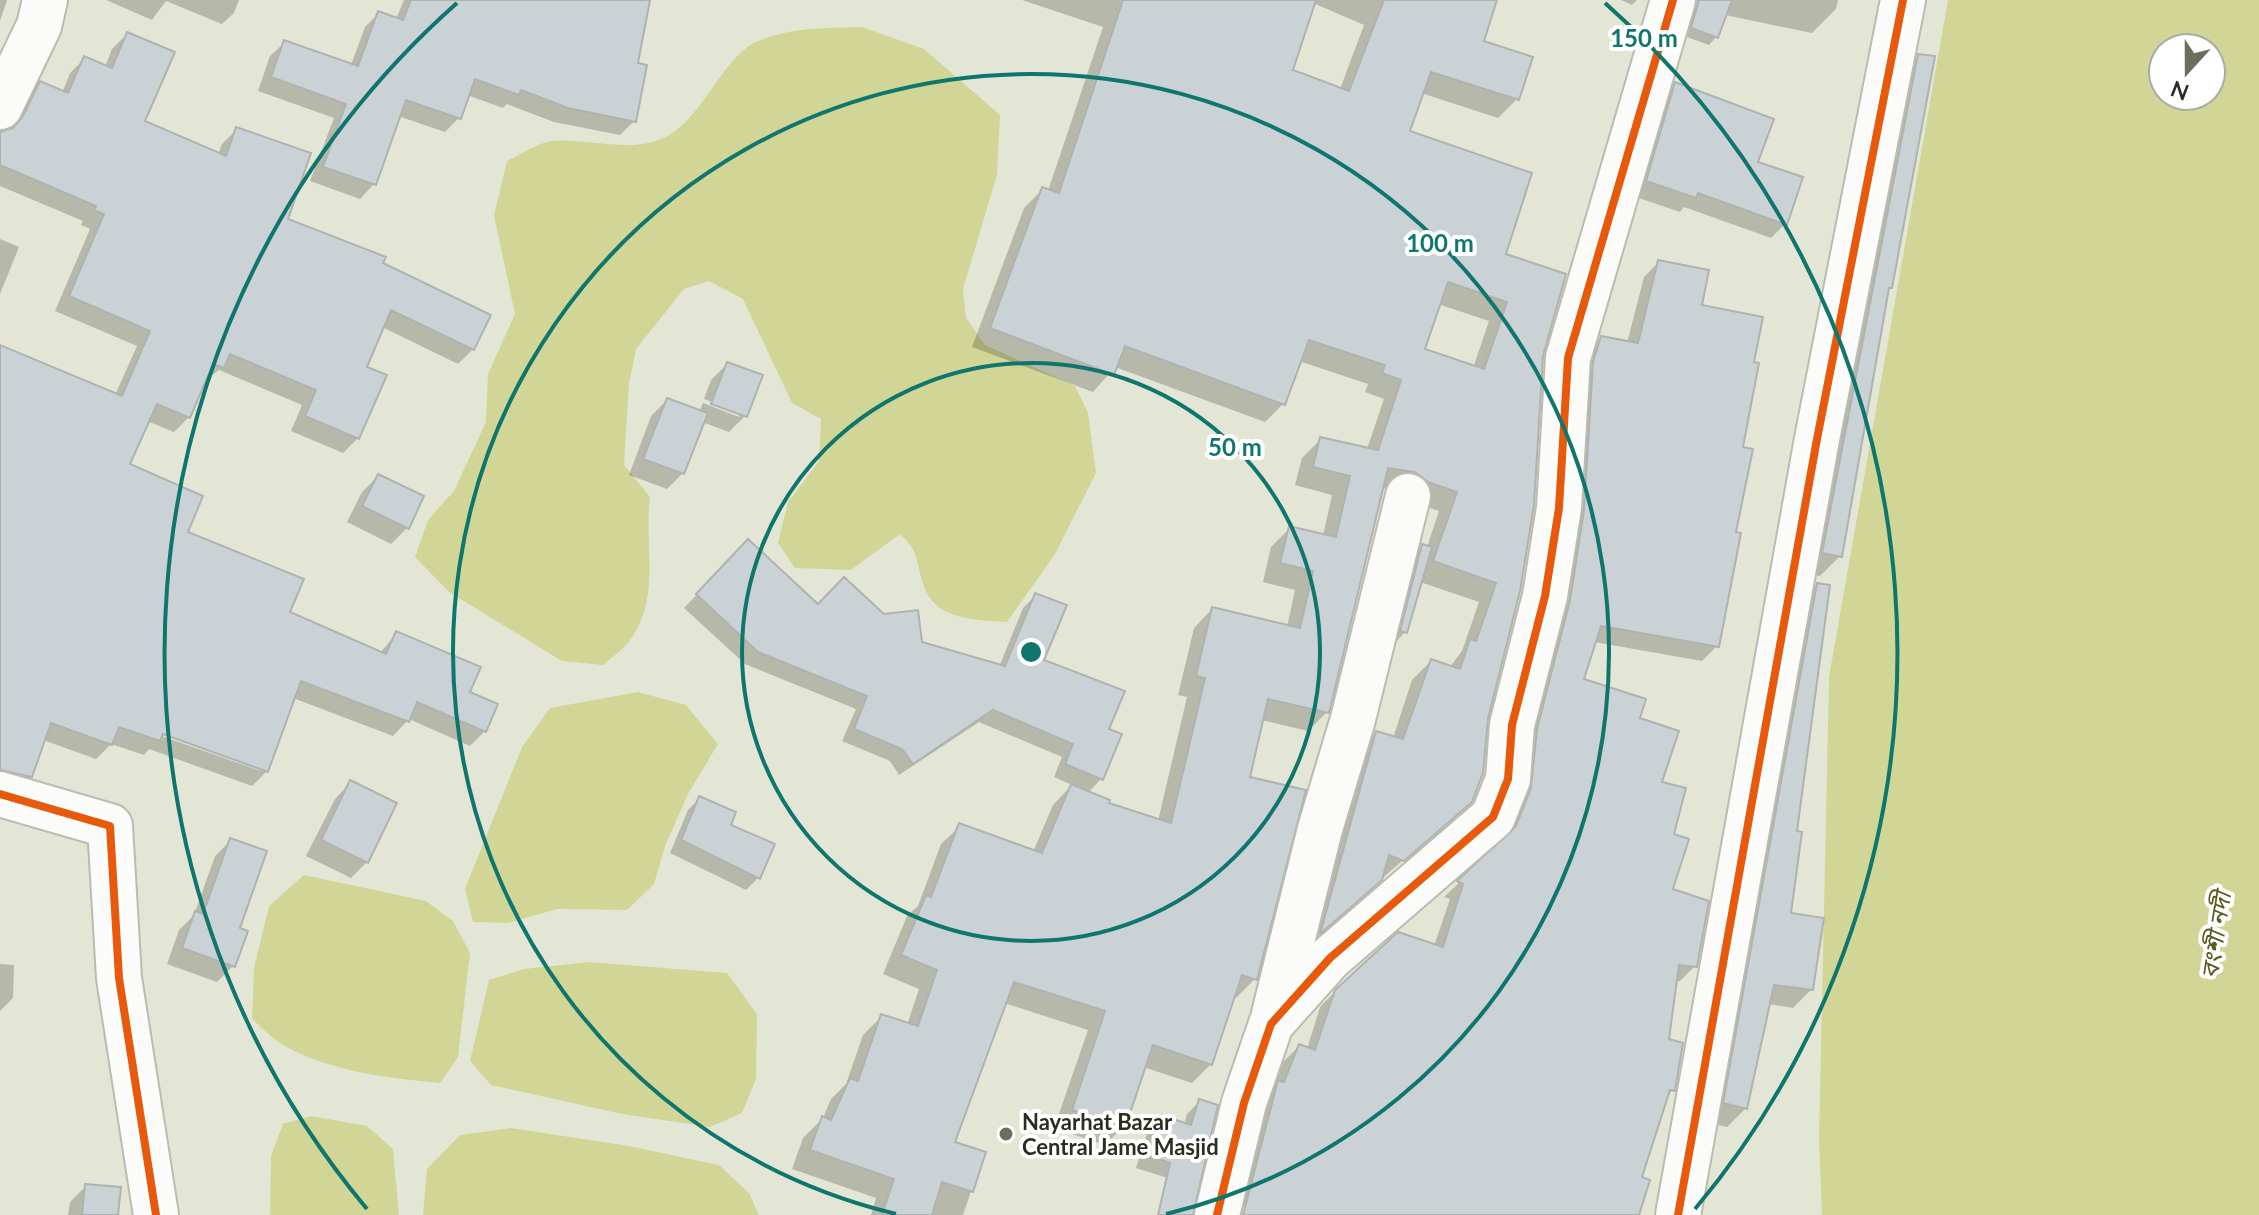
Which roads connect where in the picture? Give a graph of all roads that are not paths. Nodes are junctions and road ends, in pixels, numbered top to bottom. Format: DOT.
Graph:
graph roads {
  1 [pos="45,0"];
  2 [pos="1903,0"];
  3 [pos="1663,4"];
  4 [pos="0,107"];
  5 [pos="1408,496"];
  6 [pos="0,794"];
  7 [pos="1271,1024"];
  8 [pos="156,1215"];
  9 [pos="1217,1215"];
  10 [pos="1678,1215"];
  1 -- 4 [label="street"];
  2 -- 10 [label="street"];
  3 -- 7 [label="street"];
  5 -- 7 [label="street"];
  6 -- 8 [label="street"];
  7 -- 9 [label="street"];
}
